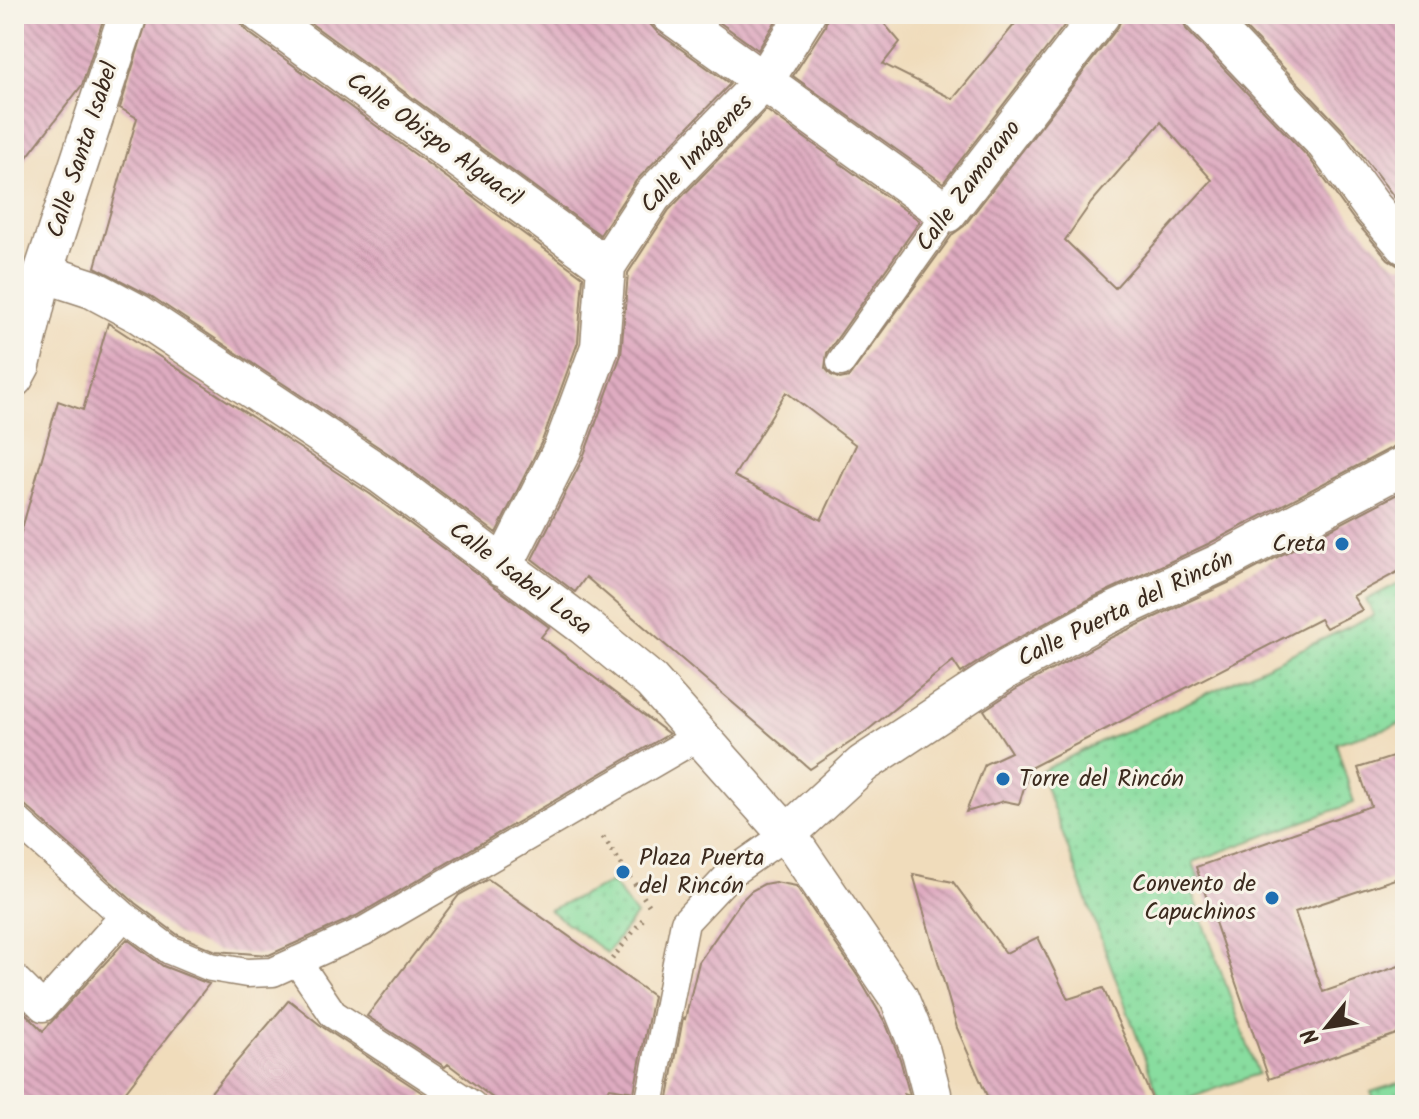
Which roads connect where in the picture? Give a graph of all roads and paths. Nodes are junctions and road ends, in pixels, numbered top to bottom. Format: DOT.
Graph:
graph roads {
  1 [pos="128,14"];
  2 [pos="261,14"];
  3 [pos="670,14"];
  4 [pos="806,14"];
  5 [pos="1101,14"];
  6 [pos="1202,14"];
  7 [pos="764,81"];
  8 [pos="947,213"];
  9 [pos="1405,245"];
  10 [pos="606,266"];
  11 [pos="43,273"];
  12 [pos="841,362"];
  13 [pos="14,378"];
  14 [pos="1405,465"];
  15 [pos="503,567"];
  16 [pos="701,735"];
  17 [pos="582,806"];
  18 [pos="14,818"];
  19 [pos="787,834"];
  20 [pos="124,916"];
  21 [pos="612,959"];
  22 [pos="297,961"];
  23 [pos="14,978"];
  24 [pos="472,1105"];
  25 [pos="649,1105"];
  26 [pos="931,1105"];
  1 -- 11 [label="street, Calle Santa Isabel"];
  2 -- 10 [label="street, Calle Obispo Alguacil"];
  3 -- 7 [label="street"];
  4 -- 7 [label="street, Calle Imágenes"];
  5 -- 8 [label="street, Calle Zamorano"];
  6 -- 9 [label="street"];
  7 -- 8 [label="street"];
  7 -- 10 [label="street, Calle Imágenes"];
  8 -- 12 [label="street, Calle Zamorano"];
  10 -- 15 [label="street, Calle Imágenes"];
  11 -- 13 [label="street, Calle Santa Isabel"];
  11 -- 15 [label="street, Calle Isabel Losa"];
  14 -- 19 [label="street, Calle Puerta del Rincón"];
  15 -- 16 [label="street, Calle Isabel Losa"];
  16 -- 17 [label="street"];
  16 -- 19 [label="street, Calle Isabel Losa"];
  17 -- 21 [label="path"];
  17 -- 22 [label="street"];
  18 -- 20 [label="street"];
  19 -- 25 [label="street"];
  19 -- 26 [label="street, Calle Isabel Losa"];
  20 -- 22 [label="street"];
  20 -- 23 [label="street"];
  22 -- 24 [label="street"];
}
